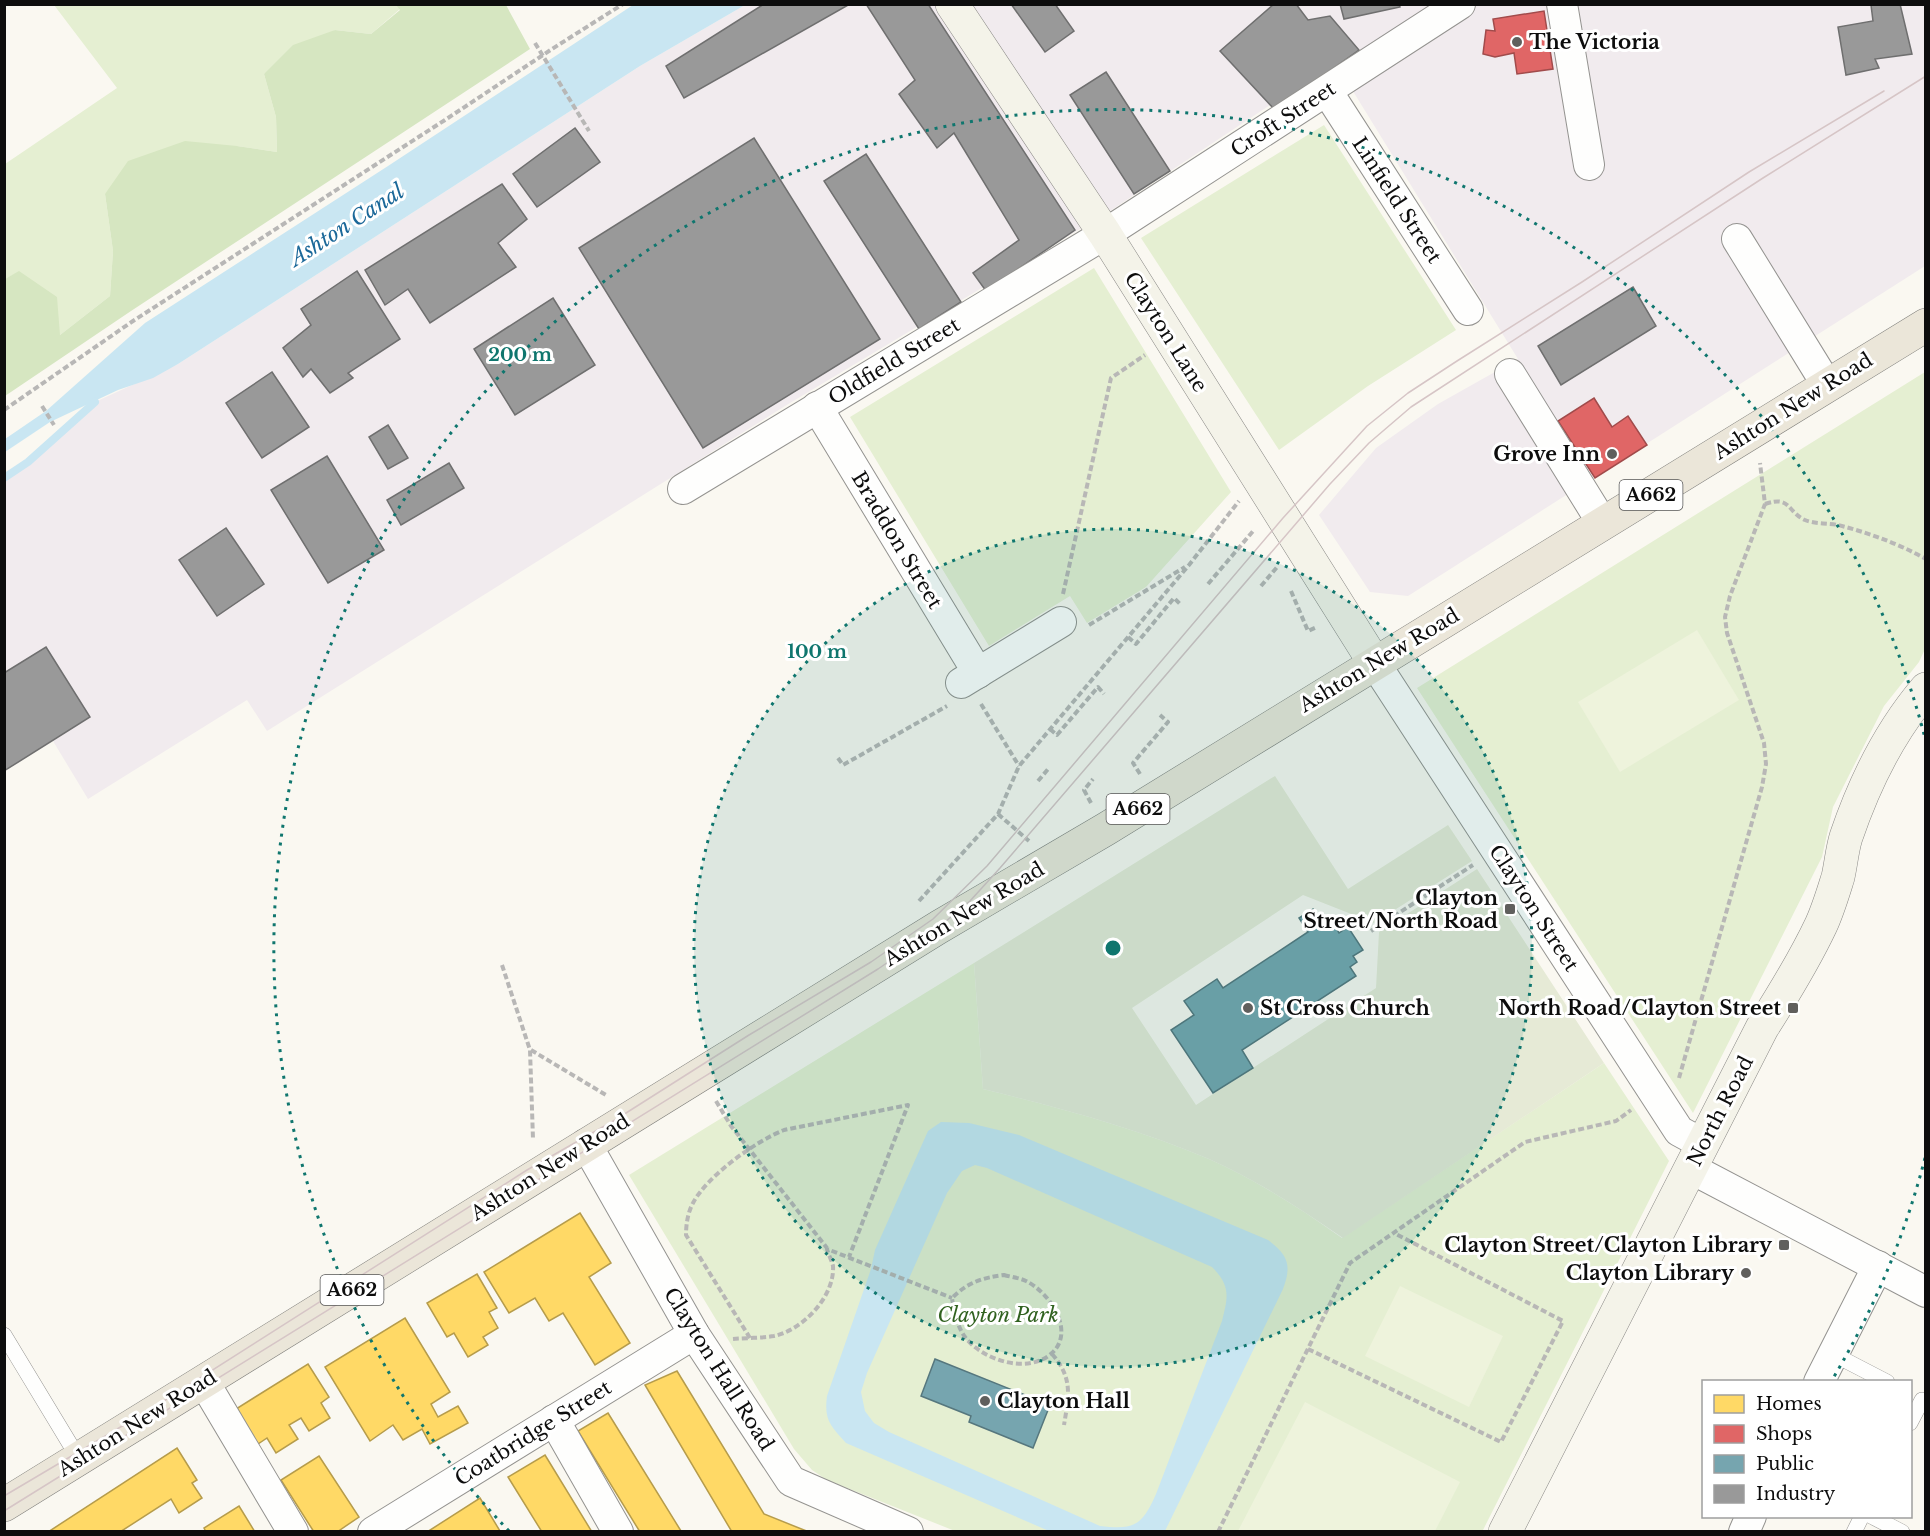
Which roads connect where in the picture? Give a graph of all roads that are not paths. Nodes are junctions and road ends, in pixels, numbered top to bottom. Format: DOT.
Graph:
graph roads {
  1 [pos="952,4"];
  2 [pos="1460,4"];
  3 [pos="1562,4"];
  4 [pos="1327,91"];
  5 [pos="1589,165"];
  6 [pos="1105,234"];
  7 [pos="1737,239"];
  8 [pos="1468,309"];
  9 [pos="1926,325"];
  10 [pos="1510,374"];
  11 [pos="1827,385"];
  12 [pos="817,407"];
  13 [pos="683,489"];
  14 [pos="1603,524"];
  15 [pos="1065,612"];
  16 [pos="1374,662"];
  17 [pos="1926,688"];
  18 [pos="586,1144"];
  19 [pos="1696,1156"];
  20 [pos="1878,1266"];
  21 [pos="1926,1292"];
  22 [pos="4,1335"];
  23 [pos="696,1338"];
  24 [pos="1833,1354"];
  25 [pos="1820,1380"];
  26 [pos="1883,1380"];
  27 [pos="204,1382"];
  28 [pos="1920,1399"];
  29 [pos="554,1420"];
  30 [pos="1912,1420"];
  31 [pos="78,1459"];
  32 [pos="4,1505"];
  33 [pos="1750,1518"];
  34 [pos="1861,1518"];
  35 [pos="1875,1518"];
  36 [pos="293,1532"];
  37 [pos="373,1532"];
  38 [pos="618,1532"];
  39 [pos="908,1532"];
  40 [pos="1505,1532"];
  41 [pos="1744,1532"];
  42 [pos="1854,1532"];
  43 [pos="1902,1532"];
  1 -- 6 [label="street, Clayton Lane"];
  2 -- 4 [label="street, Croft Street"];
  3 -- 5 [label="street"];
  4 -- 6 [label="street, Croft Street"];
  4 -- 8 [label="street, Linfield Street"];
  6 -- 12 [label="street, Oldfield Street"];
  6 -- 16 [label="street, Clayton Lane"];
  7 -- 11 [label="street"];
  9 -- 11 [label="main road, Ashton New Road / A662"];
  10 -- 14 [label="street"];
  11 -- 14 [label="main road, Ashton New Road / A662"];
  12 -- 13 [label="street, Oldfield Street"];
  12 -- 15 [label="street, Braddon Street"];
  14 -- 16 [label="main road, Ashton New Road / A662"];
  16 -- 18 [label="main road, Ashton New Road / A662"];
  16 -- 19 [label="street, Clayton Street"];
  17 -- 19 [label="street, North Road"];
  18 -- 23 [label="street, Clayton Hall Road"];
  18 -- 27 [label="main road, Ashton New Road / A662"];
  19 -- 20 [label="street, Clayton Street"];
  19 -- 40 [label="street, North Road"];
  20 -- 21 [label="street, Clayton Street"];
  20 -- 24 [label="street"];
  22 -- 31 [label="lane"];
  23 -- 29 [label="street, Coatbridge Street"];
  23 -- 39 [label="street, Clayton Hall Road"];
  24 -- 25 [label="street"];
  24 -- 26 [label="lane"];
  27 -- 31 [label="main road, Ashton New Road / A662"];
  27 -- 36 [label="street"];
  28 -- 30 [label="lane"];
  29 -- 37 [label="street, Coatbridge Street"];
  29 -- 38 [label="street"];
  31 -- 32 [label="main road, Ashton New Road / A662"];
  33 -- 41 [label="street"];
  34 -- 42 [label="lane"];
  35 -- 43 [label="lane"];
}
